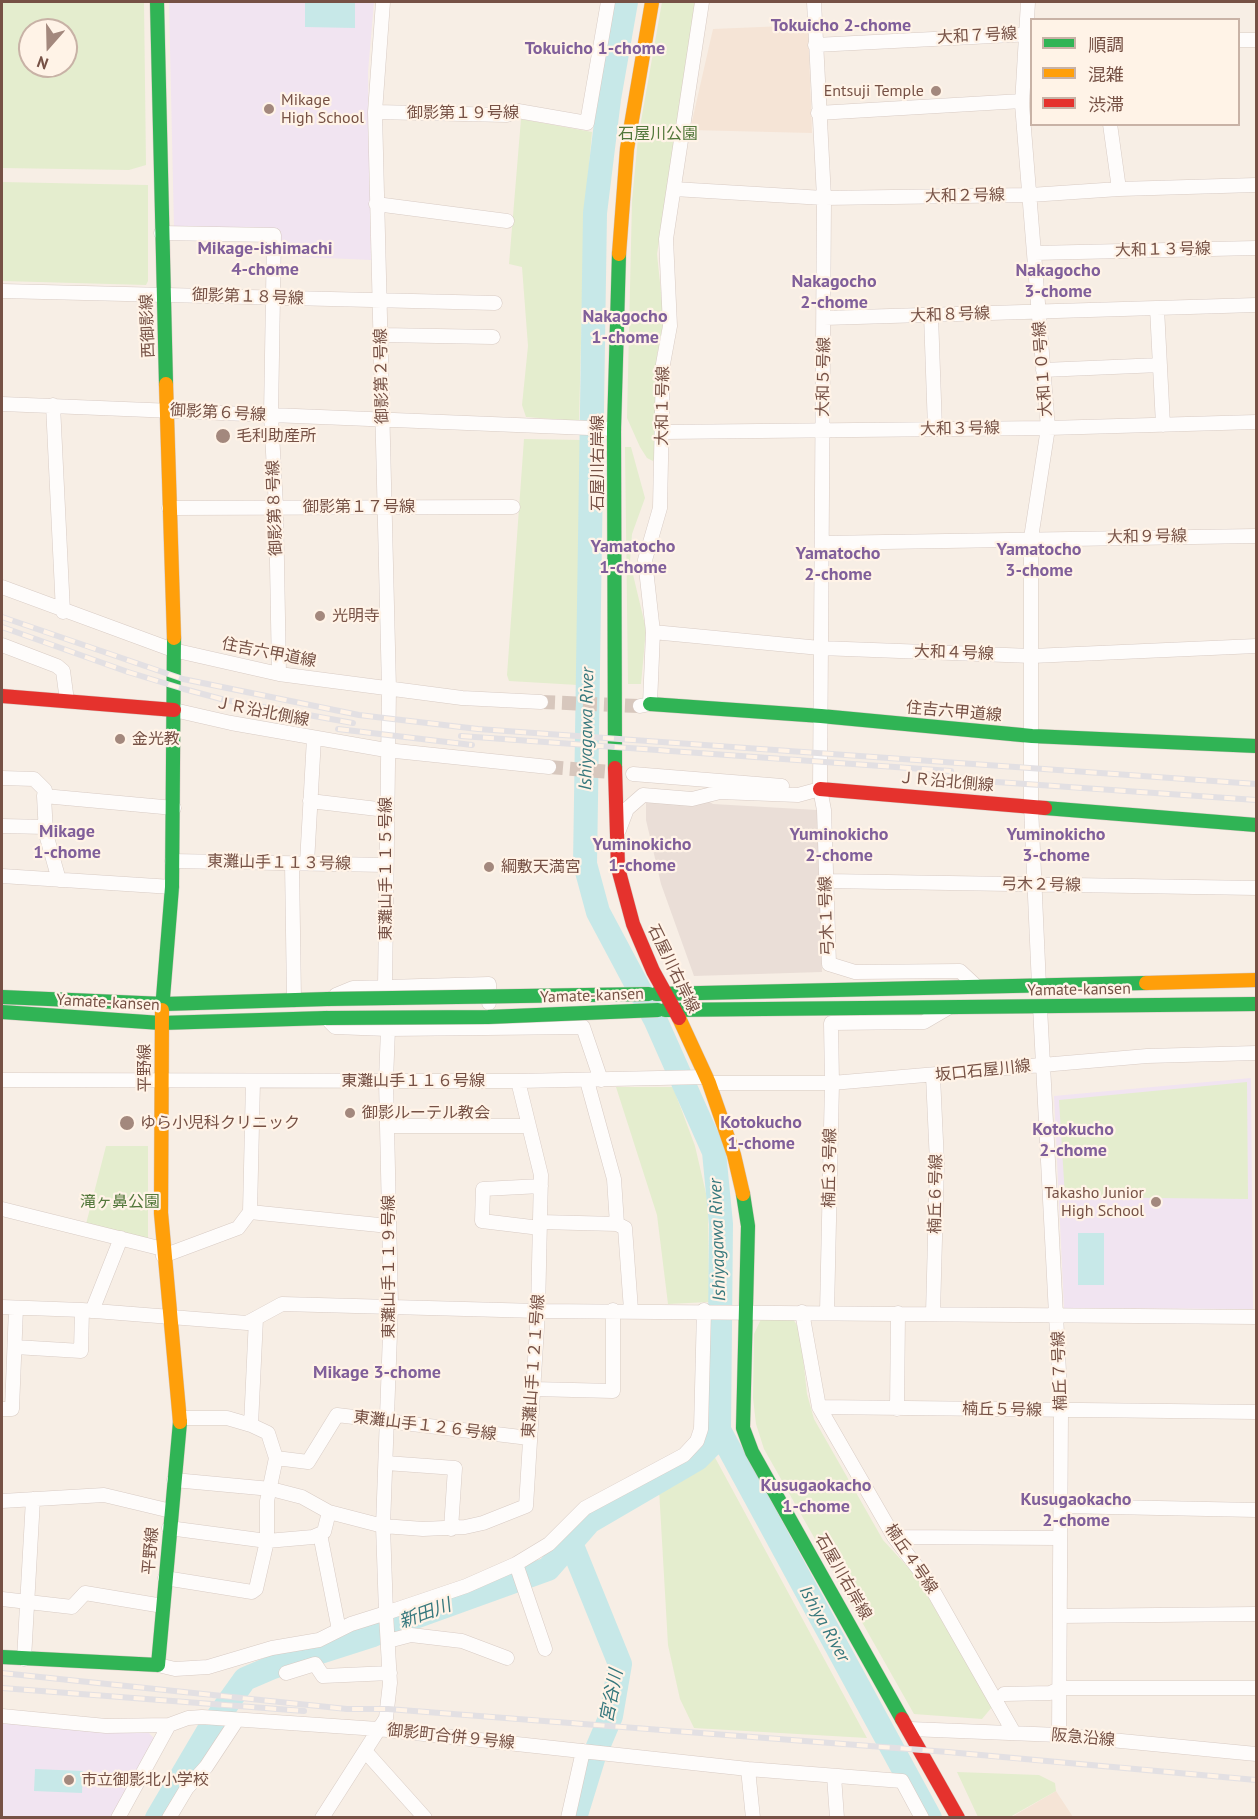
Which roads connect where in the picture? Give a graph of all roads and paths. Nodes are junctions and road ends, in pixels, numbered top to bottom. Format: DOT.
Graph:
graph roads {
  1 [pos="157,2"];
  2 [pos="382,2"];
  3 [pos="608,2"];
  4 [pos="652,2"];
  5 [pos="702,2"];
  6 [pos="814,2"];
  7 [pos="1028,2"];
  8 [pos="1030,34"];
  9 [pos="1240,40"];
  10 [pos="1257,40"];
  11 [pos="814,45"];
  12 [pos="1022,101"];
  13 [pos="375,112"];
  14 [pos="819,112"];
  15 [pos="1110,126"];
  16 [pos="1257,185"];
  17 [pos="674,189"];
  18 [pos="1119,189"];
  19 [pos="1030,195"];
  20 [pos="824,198"];
  21 [pos="376,204"];
  22 [pos="507,221"];
  23 [pos="161,233"];
  24 [pos="1257,248"];
  25 [pos="1034,253"];
  26 [pos="2,291"];
  27 [pos="164,294"];
  28 [pos="273,297"];
  29 [pos="381,301"];
  30 [pos="495,303"];
  31 [pos="1257,305"];
  32 [pos="1157,308"];
  33 [pos="1039,312"];
  34 [pos="931,315"];
  35 [pos="824,318"];
  36 [pos="382,335"];
  37 [pos="493,337"];
  38 [pos="1160,365"];
  39 [pos="1043,370"];
  40 [pos="2,404"];
  41 [pos="53,405"];
  42 [pos="169,410"];
  43 [pos="270,415"];
  44 [pos="383,420"];
  45 [pos="1257,422"];
  46 [pos="1163,425"];
  47 [pos="1048,428"];
  48 [pos="614,429"];
  49 [pos="935,429"];
  50 [pos="823,430"];
  51 [pos="663,432"];
  52 [pos="276,507"];
  53 [pos="385,507"];
  54 [pos="513,507"];
  55 [pos="169,508"];
  56 [pos="1257,536"];
  57 [pos="1031,538"];
  58 [pos="822,543"];
  59 [pos="2,587"];
  60 [pos="63,612"];
  61 [pos="653,632"];
  62 [pos="2,645"];
  63 [pos="1257,646"];
  64 [pos="820,648"];
  65 [pos="173,650"];
  66 [pos="1032,656"];
  67 [pos="279,674"];
  68 [pos="389,689"];
  69 [pos="2,696"];
  70 [pos="67,701"];
  71 [pos="541,702"];
  72 [pos="645,705"];
  73 [pos="174,710"];
  74 [pos="822,716"];
  75 [pos="1032,736"];
  76 [pos="314,738"];
  77 [pos="1257,746"];
  78 [pos="386,750"];
  79 [pos="549,767"];
  80 [pos="633,774"];
  81 [pos="2,778"];
  82 [pos="820,789"];
  83 [pos="44,796"];
  84 [pos="310,801"];
  85 [pos="1031,806"];
  86 [pos="174,808"];
  87 [pos="386,810"];
  88 [pos="1257,825"];
  89 [pos="2,826"];
  90 [pos="46,827"];
  91 [pos="616,837"];
  92 [pos="172,861"];
  93 [pos="292,863"];
  94 [pos="307,863"];
  95 [pos="386,865"];
  96 [pos="2,876"];
  97 [pos="59,880"];
  98 [pos="825,881"];
  99 [pos="1036,885"];
  100 [pos="172,887"];
  101 [pos="1257,888"];
  102 [pos="1257,981"];
  103 [pos="975,985"];
  104 [pos="1039,986"];
  105 [pos="385,987"];
  106 [pos="666,993"];
  107 [pos="2,997"];
  108 [pos="328,999"];
  109 [pos="294,1000"];
  110 [pos="164,1004"];
  111 [pos="1257,1004"];
  112 [pos="1040,1007"];
  113 [pos="948,1008"];
  114 [pos="676,1010"];
  115 [pos="2,1012"];
  116 [pos="326,1018"];
  117 [pos="161,1023"];
  118 [pos="388,1029"];
  119 [pos="489,1029"];
  120 [pos="1257,1053"];
  121 [pos="1044,1065"];
  122 [pos="933,1076"];
  123 [pos="2,1080"];
  124 [pos="386,1080"];
  125 [pos="668,1080"];
  126 [pos="702,1080"];
  127 [pos="161,1081"];
  128 [pos="518,1081"];
  129 [pos="594,1081"];
  130 [pos="253,1082"];
  131 [pos="832,1083"];
  132 [pos="387,1126"];
  133 [pos="529,1126"];
  134 [pos="541,1186"];
  135 [pos="2,1209"];
  136 [pos="250,1212"];
  137 [pos="616,1224"];
  138 [pos="540,1225"];
  139 [pos="390,1226"];
  140 [pos="121,1238"];
  141 [pos="163,1253"];
  142 [pos="391,1306"];
  143 [pos="9,1308"];
  144 [pos="87,1310"];
  145 [pos="613,1310"];
  146 [pos="632,1310"];
  147 [pos="706,1310"];
  148 [pos="538,1311"];
  149 [pos="746,1311"];
  150 [pos="802,1312"];
  151 [pos="827,1312"];
  152 [pos="898,1312"];
  153 [pos="933,1313"];
  154 [pos="1058,1314"];
  155 [pos="168,1316"];
  156 [pos="1257,1317"];
  157 [pos="256,1318"];
  158 [pos="15,1347"];
  159 [pos="532,1389"];
  160 [pos="819,1407"];
  161 [pos="2,1408"];
  162 [pos="897,1408"];
  163 [pos="1061,1411"];
  164 [pos="1257,1412"];
  165 [pos="180,1418"];
  166 [pos="387,1423"];
  167 [pos="251,1425"];
  168 [pos="529,1438"];
  169 [pos="276,1458"];
  170 [pos="386,1463"];
  171 [pos="174,1480"];
  172 [pos="271,1489"];
  173 [pos="33,1499"];
  174 [pos="2,1501"];
  175 [pos="1060,1506"];
  176 [pos="1257,1510"];
  177 [pos="171,1511"];
  178 [pos="329,1512"];
  179 [pos="383,1526"];
  180 [pos="169,1528"];
  181 [pos="451,1529"];
  182 [pos="320,1534"];
  183 [pos="894,1537"];
  184 [pos="1059,1538"];
  185 [pos="267,1541"];
  186 [pos="519,1573"];
  187 [pos="165,1578"];
  188 [pos="2,1599"];
  189 [pos="28,1602"];
  190 [pos="163,1606"];
  191 [pos="1257,1614"];
  192 [pos="386,1616"];
  193 [pos="1060,1616"];
  194 [pos="339,1630"];
  195 [pos="387,1638"];
  196 [pos="545,1649"];
  197 [pos="2,1657"];
  198 [pos="507,1658"];
  199 [pos="24,1659"];
  200 [pos="158,1665"];
  201 [pos="286,1673"];
  202 [pos="390,1673"];
  203 [pos="1061,1688"];
  204 [pos="1257,1688"];
  205 [pos="1004,1694"];
  206 [pos="2,1716"];
  207 [pos="233,1720"];
  208 [pos="382,1724"];
  209 [pos="169,1725"];
  210 [pos="909,1729"];
  211 [pos="1014,1733"];
  212 [pos="1059,1736"];
  213 [pos="364,1751"];
  214 [pos="587,1751"];
  215 [pos="1257,1754"];
  216 [pos="748,1769"];
  217 [pos="834,1776"];
  218 [pos="118,1818"];
  219 [pos="169,1818"];
  220 [pos="322,1818"];
  221 [pos="425,1818"];
  222 [pos="568,1818"];
  223 [pos="753,1818"];
  224 [pos="837,1818"];
  225 [pos="922,1818"];
  226 [pos="958,1818"];
  1 -- 23 [label="street, 西御影線"];
  2 -- 13 [label="street, 御影第２号線"];
  3 -- 13 [label="street, 御影第１９号線"];
  4 -- 48 [label="street, 石屋川右岸線"];
  5 -- 17 [label="street, 大和１号線"];
  6 -- 11 [label="street, 大和５号線"];
  7 -- 8 [label="street, 大和１０号線"];
  8 -- 11 [label="street, 大和７号線"];
  8 -- 12 [label="street, 大和１０号線"];
  9 -- 10 [label="street"];
  11 -- 14 [label="street, 大和５号線"];
  12 -- 14 [label="street"];
  12 -- 19 [label="street, 大和１０号線"];
  13 -- 21 [label="street, 御影第２号線"];
  14 -- 20 [label="street, 大和５号線"];
  15 -- 18 [label="street"];
  16 -- 18 [label="street, 大和２号線"];
  17 -- 20 [label="street, 大和２号線"];
  17 -- 51 [label="street, 大和１号線"];
  18 -- 19 [label="street, 大和２号線"];
  19 -- 20 [label="street, 大和２号線"];
  19 -- 25 [label="street, 大和１０号線"];
  20 -- 35 [label="street, 大和５号線"];
  21 -- 22 [label="street"];
  21 -- 29 [label="street, 御影第２号線"];
  23 -- 27 [label="street, 西御影線"];
  23 -- 28 [label="street, 御影第８号線"];
  24 -- 25 [label="street, 大和１３号線"];
  25 -- 33 [label="street, 大和１０号線"];
  26 -- 27 [label="street, 御影第１８号線"];
  27 -- 28 [label="street, 御影第１８号線"];
  27 -- 42 [label="street, 西御影線"];
  28 -- 29 [label="street, 御影第１８号線"];
  28 -- 43 [label="street, 御影第８号線"];
  29 -- 30 [label="street, 御影第１８号線"];
  29 -- 36 [label="street, 御影第２号線"];
  31 -- 32 [label="street, 大和８号線"];
  32 -- 33 [label="street, 大和８号線"];
  32 -- 38 [label="street"];
  33 -- 34 [label="street, 大和８号線"];
  33 -- 39 [label="street, 大和１０号線"];
  34 -- 35 [label="street, 大和８号線"];
  34 -- 49 [label="street"];
  35 -- 50 [label="street, 大和５号線"];
  36 -- 37 [label="street"];
  36 -- 44 [label="street, 御影第２号線"];
  38 -- 39 [label="street"];
  38 -- 46 [label="street"];
  39 -- 47 [label="street, 大和１０号線"];
  40 -- 41 [label="street, 御影第６号線"];
  41 -- 42 [label="street, 御影第６号線"];
  41 -- 60 [label="street"];
  42 -- 43 [label="street, 御影第６号線"];
  42 -- 55 [label="street, 西御影線"];
  43 -- 44 [label="street, 御影第６号線"];
  43 -- 52 [label="street, 御影第８号線"];
  44 -- 48 [label="street, 御影第６号線"];
  44 -- 53 [label="street, 御影第２号線"];
  45 -- 46 [label="street, 大和３号線"];
  46 -- 47 [label="street, 大和３号線"];
  47 -- 49 [label="street, 大和３号線"];
  47 -- 57 [label="street, 大和１０号線"];
  48 -- 91 [label="street, 石屋川右岸線"];
  49 -- 50 [label="street, 大和３号線"];
  50 -- 51 [label="street, 大和３号線"];
  50 -- 58 [label="street, 大和５号線"];
  51 -- 61 [label="street, 大和１号線"];
  52 -- 53 [label="street, 御影第１７号線"];
  52 -- 55 [label="street, 御影第１７号線"];
  52 -- 67 [label="street, 御影第８号線"];
  53 -- 54 [label="street, 御影第１７号線"];
  53 -- 68 [label="street, 御影第２号線"];
  55 -- 65 [label="street, 西御影線"];
  56 -- 57 [label="street, 大和９号線"];
  57 -- 58 [label="street, 大和９号線"];
  57 -- 66 [label="street, 大和１０号線"];
  58 -- 64 [label="street, 大和５号線"];
  59 -- 60 [label="street, 住吉六甲道線"];
  60 -- 65 [label="street, 住吉六甲道線"];
  61 -- 64 [label="street, 大和４号線"];
  61 -- 72 [label="street, 大和１号線"];
  62 -- 70 [label="street"];
  63 -- 66 [label="street, 大和４号線"];
  64 -- 66 [label="street, 大和４号線"];
  64 -- 74 [label="street, 大和５号線"];
  65 -- 67 [label="street, 住吉六甲道線"];
  65 -- 73 [label="street, 平野線"];
  66 -- 75 [label="street, 大和１０号線"];
  67 -- 68 [label="street, 住吉六甲道線"];
  68 -- 71 [label="street, 住吉六甲道線"];
  68 -- 78 [label="street, 御影第２号線"];
  69 -- 70 [label="street, ＪＲ沿北側線"];
  70 -- 73 [label="street, ＪＲ沿北側線"];
  72 -- 74 [label="street, 住吉六甲道線"];
  73 -- 76 [label="street, ＪＲ沿北側線"];
  73 -- 86 [label="street, 平野線"];
  74 -- 75 [label="street, 住吉六甲道線"];
  74 -- 82 [label="street, 弓木１号線"];
  75 -- 77 [label="street, 住吉六甲道線"];
  75 -- 85 [label="street, 大和１０号線"];
  76 -- 78 [label="street, ＪＲ沿北側線"];
  76 -- 84 [label="street"];
  78 -- 79 [label="street, ＪＲ沿北側線"];
  78 -- 87 [label="street, 東灘山手１１５号線"];
  80 -- 82 [label="street, ＪＲ沿北側線"];
  81 -- 83 [label="street"];
  82 -- 85 [label="street, ＪＲ沿北側線"];
  82 -- 91 [label="street"];
  82 -- 98 [label="street, 弓木１号線"];
  83 -- 86 [label="street"];
  83 -- 90 [label="street"];
  84 -- 87 [label="street"];
  84 -- 94 [label="street"];
  85 -- 88 [label="street, ＪＲ沿北側線"];
  85 -- 99 [label="street, 大和１０号線"];
  86 -- 92 [label="street, 平野線"];
  87 -- 95 [label="street, 東灘山手１１５号線"];
  89 -- 90 [label="street"];
  90 -- 97 [label="street"];
  91 -- 106 [label="street, 石屋川右岸線"];
  92 -- 93 [label="street, 東灘山手１１３号線"];
  92 -- 100 [label="street, 平野線"];
  93 -- 94 [label="street, 東灘山手１１３号線"];
  93 -- 109 [label="street"];
  94 -- 95 [label="street, 東灘山手１１３号線"];
  95 -- 105 [label="street, 東灘山手１１５号線"];
  96 -- 97 [label="street"];
  97 -- 100 [label="street"];
  98 -- 99 [label="street, 弓木２号線"];
  98 -- 103 [label="street, 弓木１号線"];
  99 -- 101 [label="street, 弓木２号線"];
  99 -- 104 [label="street, 大和１０号線"];
  100 -- 110 [label="street, 平野線"];
  102 -- 104 [label="street, Yamate-kansen"];
  103 -- 104 [label="street, Yamate-kansen"];
  103 -- 106 [label="street, Yamate-kansen"];
  105 -- 108 [label="street"];
  105 -- 119 [label="street"];
  106 -- 108 [label="street, Yamate-kansen, bridge"];
  106 -- 114 [label="street, 石屋川右岸線"];
  107 -- 110 [label="street, Yamate-kansen"];
  108 -- 109 [label="street, Yamate-kansen"];
  109 -- 110 [label="street, Yamate-kansen"];
  110 -- 117 [label="street, 平野線"];
  111 -- 112 [label="street, Yamate-kansen"];
  112 -- 113 [label="street, Yamate-kansen"];
  112 -- 121 [label="street, 楠丘７号線"];
  113 -- 114 [label="street, Yamate-kansen"];
  113 -- 131 [label="street, 楠丘３号線"];
  114 -- 116 [label="street, Yamate-kansen, bridge"];
  114 -- 126 [label="street, 石屋川右岸線"];
  115 -- 117 [label="street, Yamate-kansen"];
  116 -- 117 [label="street, Yamate-kansen"];
  116 -- 118 [label="street"];
  117 -- 127 [label="street, 平野線"];
  118 -- 119 [label="street"];
  118 -- 124 [label="street, 東灘山手１１９号線"];
  119 -- 129 [label="street"];
  120 -- 121 [label="street, 坂口石屋川線"];
  121 -- 122 [label="street, 坂口石屋川線"];
  121 -- 154 [label="street, 楠丘７号線"];
  122 -- 131 [label="street, 坂口石屋川線"];
  122 -- 153 [label="street, 楠丘６号線"];
  123 -- 127 [label="street, 東灘山手１１６号線"];
  124 -- 128 [label="street, 東灘山手１１６号線"];
  124 -- 130 [label="street, 東灘山手１１６号線"];
  124 -- 132 [label="street, 東灘山手１１９号線"];
  125 -- 126 [label="street, 坂口石屋川線"];
  125 -- 129 [label="street, 東灘山手１１６号線"];
  126 -- 131 [label="street, 坂口石屋川線"];
  126 -- 149 [label="street, 石屋川右岸線"];
  127 -- 130 [label="street, 東灘山手１１６号線"];
  127 -- 141 [label="street, 平野線"];
  128 -- 129 [label="street, 東灘山手１１６号線"];
  128 -- 133 [label="street, 東灘山手１２１号線"];
  129 -- 137 [label="street"];
  130 -- 136 [label="street"];
  131 -- 151 [label="street, 楠丘３号線"];
  132 -- 133 [label="street"];
  132 -- 139 [label="street, 東灘山手１１９号線"];
  133 -- 134 [label="street, 東灘山手１２１号線"];
  134 -- 138 [label="street, 東灘山手１２１号線"];
  134 -- 138 [label="street"];
  135 -- 140 [label="street"];
  136 -- 139 [label="street"];
  136 -- 141 [label="street"];
  137 -- 138 [label="street"];
  137 -- 146 [label="street"];
  138 -- 148 [label="street, 東灘山手１２１号線"];
  139 -- 142 [label="street, 東灘山手１１９号線"];
  140 -- 141 [label="street"];
  140 -- 144 [label="street"];
  141 -- 155 [label="street, 平野線"];
  142 -- 148 [label="street"];
  142 -- 157 [label="street"];
  142 -- 166 [label="street, 東灘山手１１９号線"];
  143 -- 144 [label="street"];
  143 -- 158 [label="street"];
  144 -- 155 [label="street"];
  144 -- 158 [label="street"];
  145 -- 146 [label="street"];
  145 -- 148 [label="street"];
  145 -- 159 [label="street"];
  146 -- 147 [label="street"];
  147 -- 149 [label="street"];
  147 -- 186 [label="street"];
  148 -- 159 [label="street, 東灘山手１２１号線"];
  149 -- 150 [label="street"];
  149 -- 210 [label="street, 石屋川右岸線"];
  150 -- 151 [label="street"];
  150 -- 160 [label="street, 楠丘４号線"];
  151 -- 152 [label="street"];
  152 -- 153 [label="street"];
  152 -- 162 [label="street"];
  153 -- 154 [label="street"];
  154 -- 156 [label="street"];
  154 -- 163 [label="street, 楠丘７号線"];
  155 -- 157 [label="street"];
  155 -- 165 [label="street, 平野線"];
  157 -- 167 [label="street"];
  158 -- 161 [label="street"];
  159 -- 168 [label="street, 東灘山手１２１号線"];
  160 -- 162 [label="street, 楠丘５号線"];
  160 -- 183 [label="street, 楠丘４号線"];
  162 -- 163 [label="street, 楠丘５号線"];
  163 -- 164 [label="street, 楠丘５号線"];
  163 -- 175 [label="street, 楠丘７号線"];
  165 -- 167 [label="street"];
  165 -- 171 [label="street, 平野線"];
  166 -- 168 [label="street, 東灘山手１２６号線"];
  166 -- 169 [label="street, 東灘山手１２６号線"];
  166 -- 170 [label="street, 東灘山手１１９号線"];
  167 -- 169 [label="street"];
  168 -- 181 [label="street, 東灘山手１２１号線"];
  169 -- 172 [label="street"];
  170 -- 179 [label="street, 東灘山手１１９号線"];
  170 -- 181 [label="street"];
  171 -- 172 [label="street, 東灘山手１２１号線"];
  171 -- 177 [label="street, 平野線"];
  172 -- 178 [label="street, 東灘山手１２１号線"];
  172 -- 185 [label="street"];
  173 -- 174 [label="street"];
  173 -- 177 [label="street"];
  173 -- 189 [label="street"];
  175 -- 176 [label="street"];
  175 -- 184 [label="street, 楠丘７号線"];
  177 -- 180 [label="street, 平野線"];
  178 -- 179 [label="street, 東灘山手１２１号線"];
  178 -- 182 [label="street"];
  179 -- 181 [label="street, 東灘山手１２１号線"];
  179 -- 192 [label="street, 東灘山手１１９号線"];
  180 -- 185 [label="street"];
  180 -- 187 [label="street, 平野線"];
  182 -- 185 [label="street"];
  182 -- 194 [label="street"];
  183 -- 184 [label="street"];
  183 -- 211 [label="street, 楠丘４号線"];
  184 -- 193 [label="street, 楠丘７号線"];
  185 -- 187 [label="street"];
  186 -- 192 [label="street"];
  186 -- 196 [label="street"];
  187 -- 190 [label="street, 平野線"];
  188 -- 189 [label="street"];
  189 -- 190 [label="street"];
  189 -- 199 [label="street"];
  190 -- 200 [label="street, 平野線"];
  191 -- 193 [label="street"];
  192 -- 194 [label="street"];
  192 -- 195 [label="street, 東灘山手１１９号線"];
  193 -- 203 [label="street, 楠丘７号線"];
  194 -- 200 [label="street"];
  195 -- 198 [label="street"];
  195 -- 202 [label="street, 東灘山手１１９号線"];
  197 -- 199 [label="street"];
  199 -- 200 [label="street"];
  201 -- 202 [label="street"];
  202 -- 208 [label="street, 東灘山手１１９号線"];
  203 -- 204 [label="street"];
  203 -- 205 [label="street"];
  203 -- 212 [label="street, 楠丘７号線"];
  206 -- 209 [label="street, 御影町合併９号線"];
  207 -- 208 [label="street, 御影町合併９号線"];
  207 -- 209 [label="street, 御影町合併９号線"];
  207 -- 219 [label="street"];
  208 -- 213 [label="street"];
  208 -- 214 [label="street, 御影町合併９号線"];
  209 -- 218 [label="street"];
  210 -- 211 [label="street, 阪急沿線"];
  210 -- 226 [label="street, 石屋川右岸線"];
  211 -- 212 [label="street, 阪急沿線"];
  212 -- 215 [label="street, 阪急沿線"];
  213 -- 220 [label="street"];
  213 -- 221 [label="street"];
  214 -- 216 [label="street, 御影町合併９号線"];
  214 -- 222 [label="street"];
  216 -- 217 [label="street, 御影町合併９号線"];
  216 -- 223 [label="street"];
  217 -- 224 [label="street"];
  217 -- 225 [label="street, 御影町合併９号線"];
}
